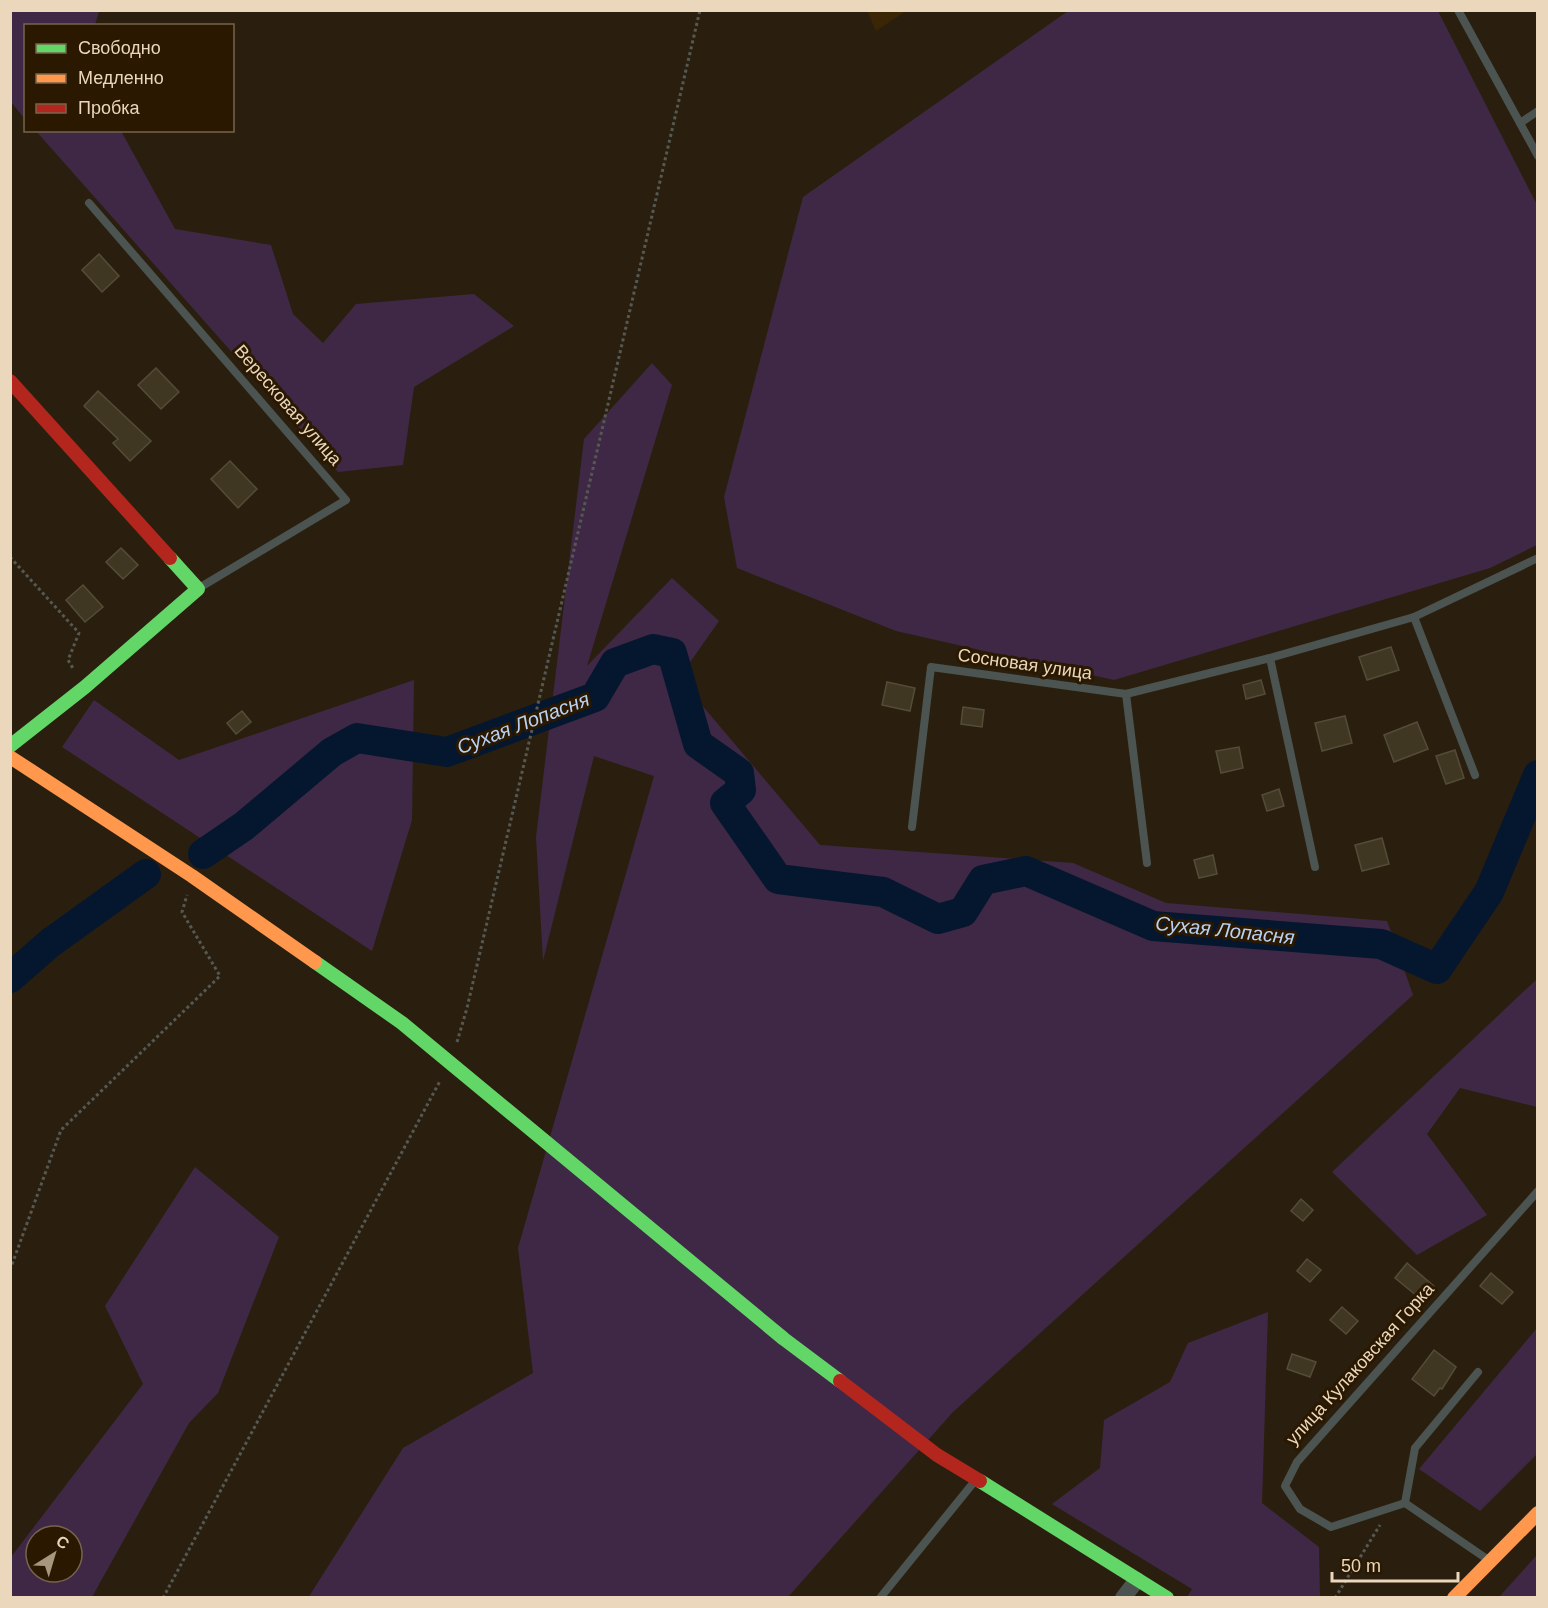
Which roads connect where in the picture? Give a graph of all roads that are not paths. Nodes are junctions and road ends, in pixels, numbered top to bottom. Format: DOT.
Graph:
graph roads {
  1 [pos="1458,10"];
  2 [pos="1538,111"];
  3 [pos="1520,123"];
  4 [pos="1538,156"];
  5 [pos="89,203"];
  6 [pos="10,381"];
  7 [pos="1538,558"];
  8 [pos="198,589"];
  9 [pos="1414,617"];
  10 [pos="1270,658"];
  11 [pos="1126,694"];
  12 [pos="10,746"];
  13 [pos="10,757"];
  14 [pos="1475,775"];
  15 [pos="912,827"];
  16 [pos="1147,863"];
  17 [pos="1316,867"];
  18 [pos="1538,1191"];
  19 [pos="1478,1371"];
  20 [pos="976,1479"];
  21 [pos="1405,1503"];
  22 [pos="1538,1513"];
  23 [pos="1490,1561"];
  24 [pos="1137,1580"];
  25 [pos="880,1598"];
  26 [pos="1123,1598"];
  27 [pos="1167,1598"];
  28 [pos="1454,1598"];
  1 -- 3 [label="lane"];
  2 -- 3 [label="lane"];
  3 -- 4 [label="lane"];
  5 -- 8 [label="lane, Вересковая улица"];
  6 -- 8 [label="street"];
  7 -- 9 [label="lane, Сосновая улица"];
  8 -- 12 [label="street, Вересковая улица"];
  9 -- 10 [label="lane, Сосновая улица"];
  9 -- 14 [label="lane"];
  10 -- 11 [label="lane, Сосновая улица"];
  10 -- 17 [label="lane"];
  11 -- 15 [label="lane, Сосновая улица"];
  11 -- 16 [label="lane"];
  13 -- 20 [label="street"];
  18 -- 21 [label="lane, улица Кулаковская Горка"];
  19 -- 21 [label="lane"];
  20 -- 24 [label="street"];
  20 -- 25 [label="lane"];
  21 -- 23 [label="lane"];
  22 -- 23 [label="street"];
  23 -- 28 [label="street"];
  24 -- 26 [label="street"];
  24 -- 27 [label="street"];
}
